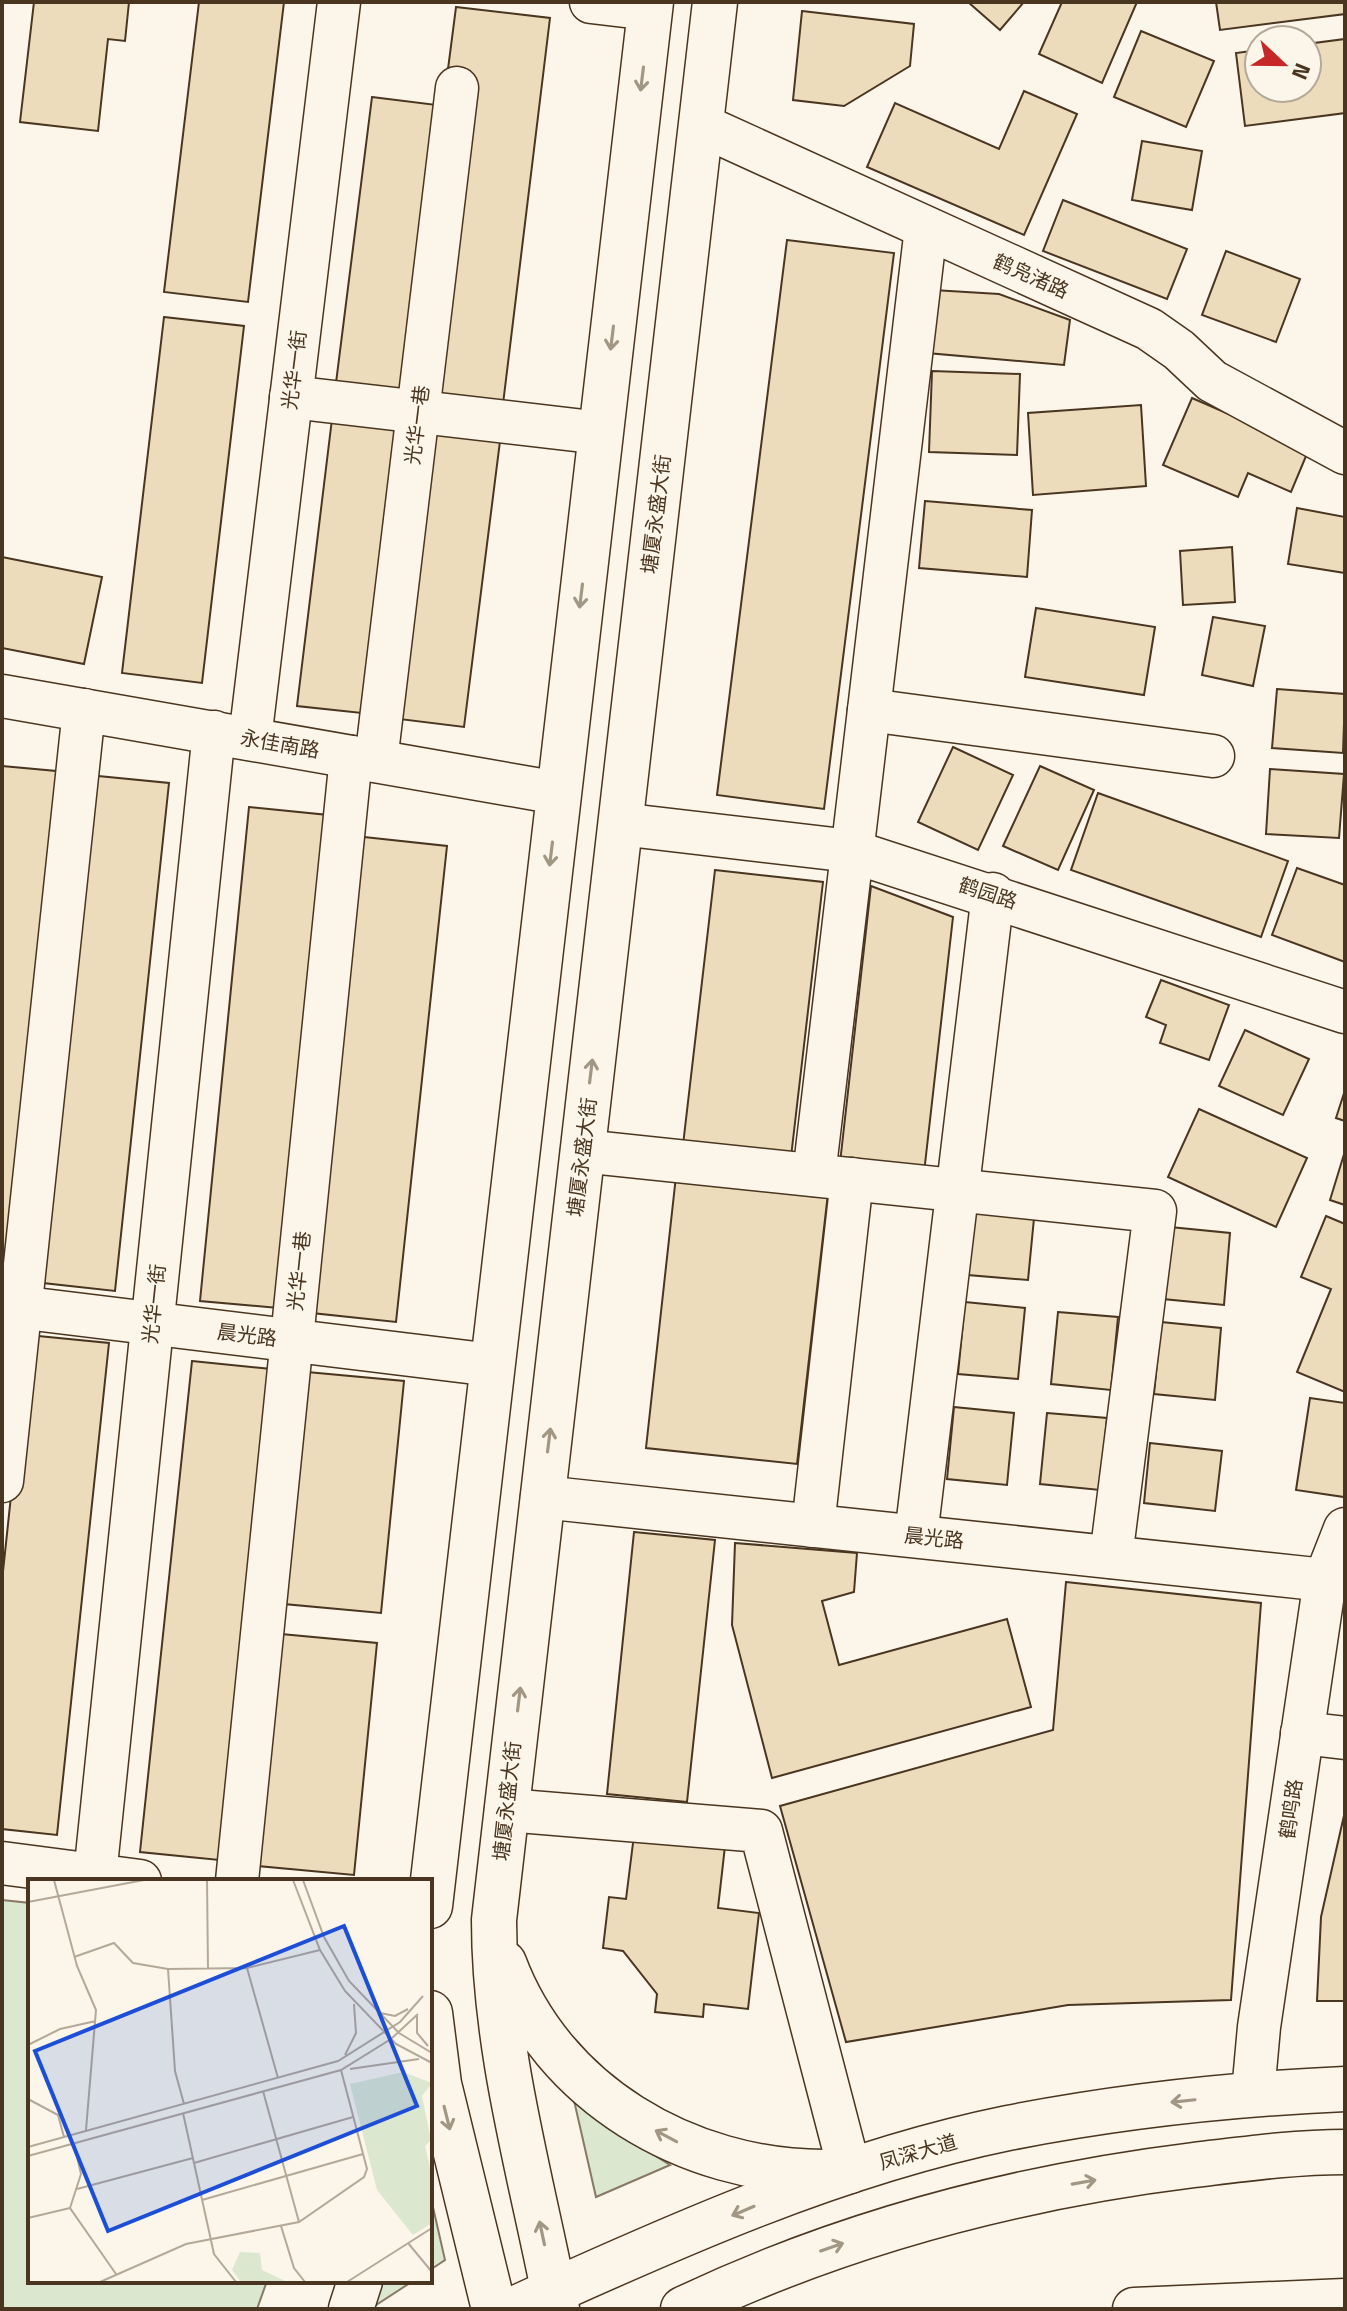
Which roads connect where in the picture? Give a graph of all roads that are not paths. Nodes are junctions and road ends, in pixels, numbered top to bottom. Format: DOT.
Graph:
graph roads {
  1 [pos="339,2"];
  2 [pos="591,2"];
  3 [pos="715,2"];
  4 [pos="650,6"];
  5 [pos="457,88"];
  6 [pos="701,125"];
  7 [pos="926,228"];
  8 [pos="291,397"];
  9 [pos="418,412"];
  10 [pos="601,433"];
  11 [pos="1345,453"];
  12 [pos="2,696"];
  13 [pos="84,710"];
  14 [pos="869,710"];
  15 [pos="232,736"];
  16 [pos="1213,756"];
  17 [pos="364,759"];
  18 [pos="558,793"];
  19 [pos="620,824"];
  20 [pos="851,851"];
  21 [pos="993,894"];
  22 [pos="1345,1012"];
  23 [pos="582,1151"];
  24 [pos="833,1177"];
  25 [pos="958,1190"];
  26 [pos="11,1306"];
  27 [pos="152,1324"];
  28 [pos="292,1341"];
  29 [pos="492,1365"];
  30 [pos="2,1481"];
  31 [pos="542,1497"];
  32 [pos="813,1526"];
  33 [pos="1345,1529"];
  34 [pos="916,1536"];
  35 [pos="1111,1557"];
  36 [pos="1325,1580"];
  37 [pos="1302,1733"];
  38 [pos="1345,1738"];
  39 [pos="506,1810"];
  40 [pos="2,1863"];
  41 [pos="95,1875"];
  42 [pos="125,1879"];
  43 [pos="237,1879"];
  44 [pos="432,1889"];
  45 [pos="494,1920"];
  46 [pos="432,2029"];
  47 [pos="1345,2089"];
  48 [pos="1253,2093"];
  49 [pos="1345,2152"];
  50 [pos="850,2172"];
  51 [pos="359,2283"];
  52 [pos="556,2300"];
  53 [pos="712,2300"];
  54 [pos="1345,2300"];
  55 [pos="351,2309"];
  56 [pos="494,2309"];
  57 [pos="514,2309"];
  58 [pos="683,2309"];
  59 [pos="1134,2309"];
  1 -- 8 [label="street, 光华一街"];
  2 -- 4 [label="street"];
  3 -- 6 [label="main road, 塘厦永盛大街"];
  4 -- 10 [label="main road, one-way"];
  5 -- 9 [label="street, 光华一巷"];
  6 -- 7 [label="street, 鹤凫渚路"];
  6 -- 19 [label="main road, 塘厦永盛大街"];
  7 -- 11 [label="street, 鹤凫渚路"];
  7 -- 14 [label="street"];
  8 -- 9 [label="street"];
  8 -- 15 [label="street, 光华一街"];
  9 -- 10 [label="street"];
  9 -- 17 [label="street, 光华一巷"];
  10 -- 18 [label="main road, one-way"];
  12 -- 13 [label="street, 永佳南路"];
  13 -- 15 [label="street, 永佳南路"];
  13 -- 26 [label="street"];
  14 -- 16 [label="street"];
  14 -- 20 [label="street"];
  15 -- 17 [label="street, 永佳南路"];
  15 -- 27 [label="street, 光华一街"];
  17 -- 18 [label="street, 永佳南路"];
  17 -- 28 [label="street, 光华一巷"];
  18 -- 29 [label="main road, one-way"];
  19 -- 20 [label="street, 鹤园路"];
  23 -- 19 [label="main road, 塘厦永盛大街, one-way"];
  20 -- 21 [label="street, 鹤园路"];
  20 -- 24 [label="street"];
  21 -- 22 [label="street, 鹤园路"];
  21 -- 25 [label="street"];
  23 -- 24 [label="street"];
  31 -- 23 [label="main road, 塘厦永盛大街, one-way"];
  24 -- 25 [label="street"];
  24 -- 32 [label="street"];
  25 -- 34 [label="street"];
  25 -- 35 [label="street"];
  26 -- 27 [label="street, 晨光路"];
  26 -- 30 [label="street"];
  27 -- 28 [label="street, 晨光路"];
  27 -- 41 [label="street, 光华一街"];
  28 -- 29 [label="street, 晨光路"];
  28 -- 43 [label="street, 光华一巷"];
  29 -- 44 [label="main road"];
  31 -- 32 [label="street, 晨光路"];
  39 -- 31 [label="main road, 塘厦永盛大街, one-way"];
  32 -- 34 [label="street, 晨光路"];
  33 -- 36 [label="street, 鹤鸣路"];
  34 -- 35 [label="street, 晨光路"];
  35 -- 36 [label="street, 晨光路"];
  36 -- 37 [label="street, 鹤鸣路"];
  37 -- 38 [label="street"];
  37 -- 48 [label="street, 鹤鸣路"];
  39 -- 45 [label="main road, 塘厦永盛大街"];
  39 -- 50 [label="street"];
  40 -- 41 [label="street"];
  41 -- 42 [label="street"];
  50 -- 45 [label="main road, one-way"];
  52 -- 45 [label="main road, 塘厦永盛大街, one-way"];
  46 -- 56 [label="main road, one-way"];
  47 -- 48 [label="main road, 凤深大道"];
  48 -- 50 [label="main road, 凤深大道, one-way"];
  53 -- 49 [label="main road, one-way"];
  50 -- 52 [label="main road, 凤深大道, one-way"];
  51 -- 55 [label="main road"];
  52 -- 57 [label="main road, 凤深大道"];
  53 -- 58 [label="main road"];
  54 -- 59 [label="street"];
}
